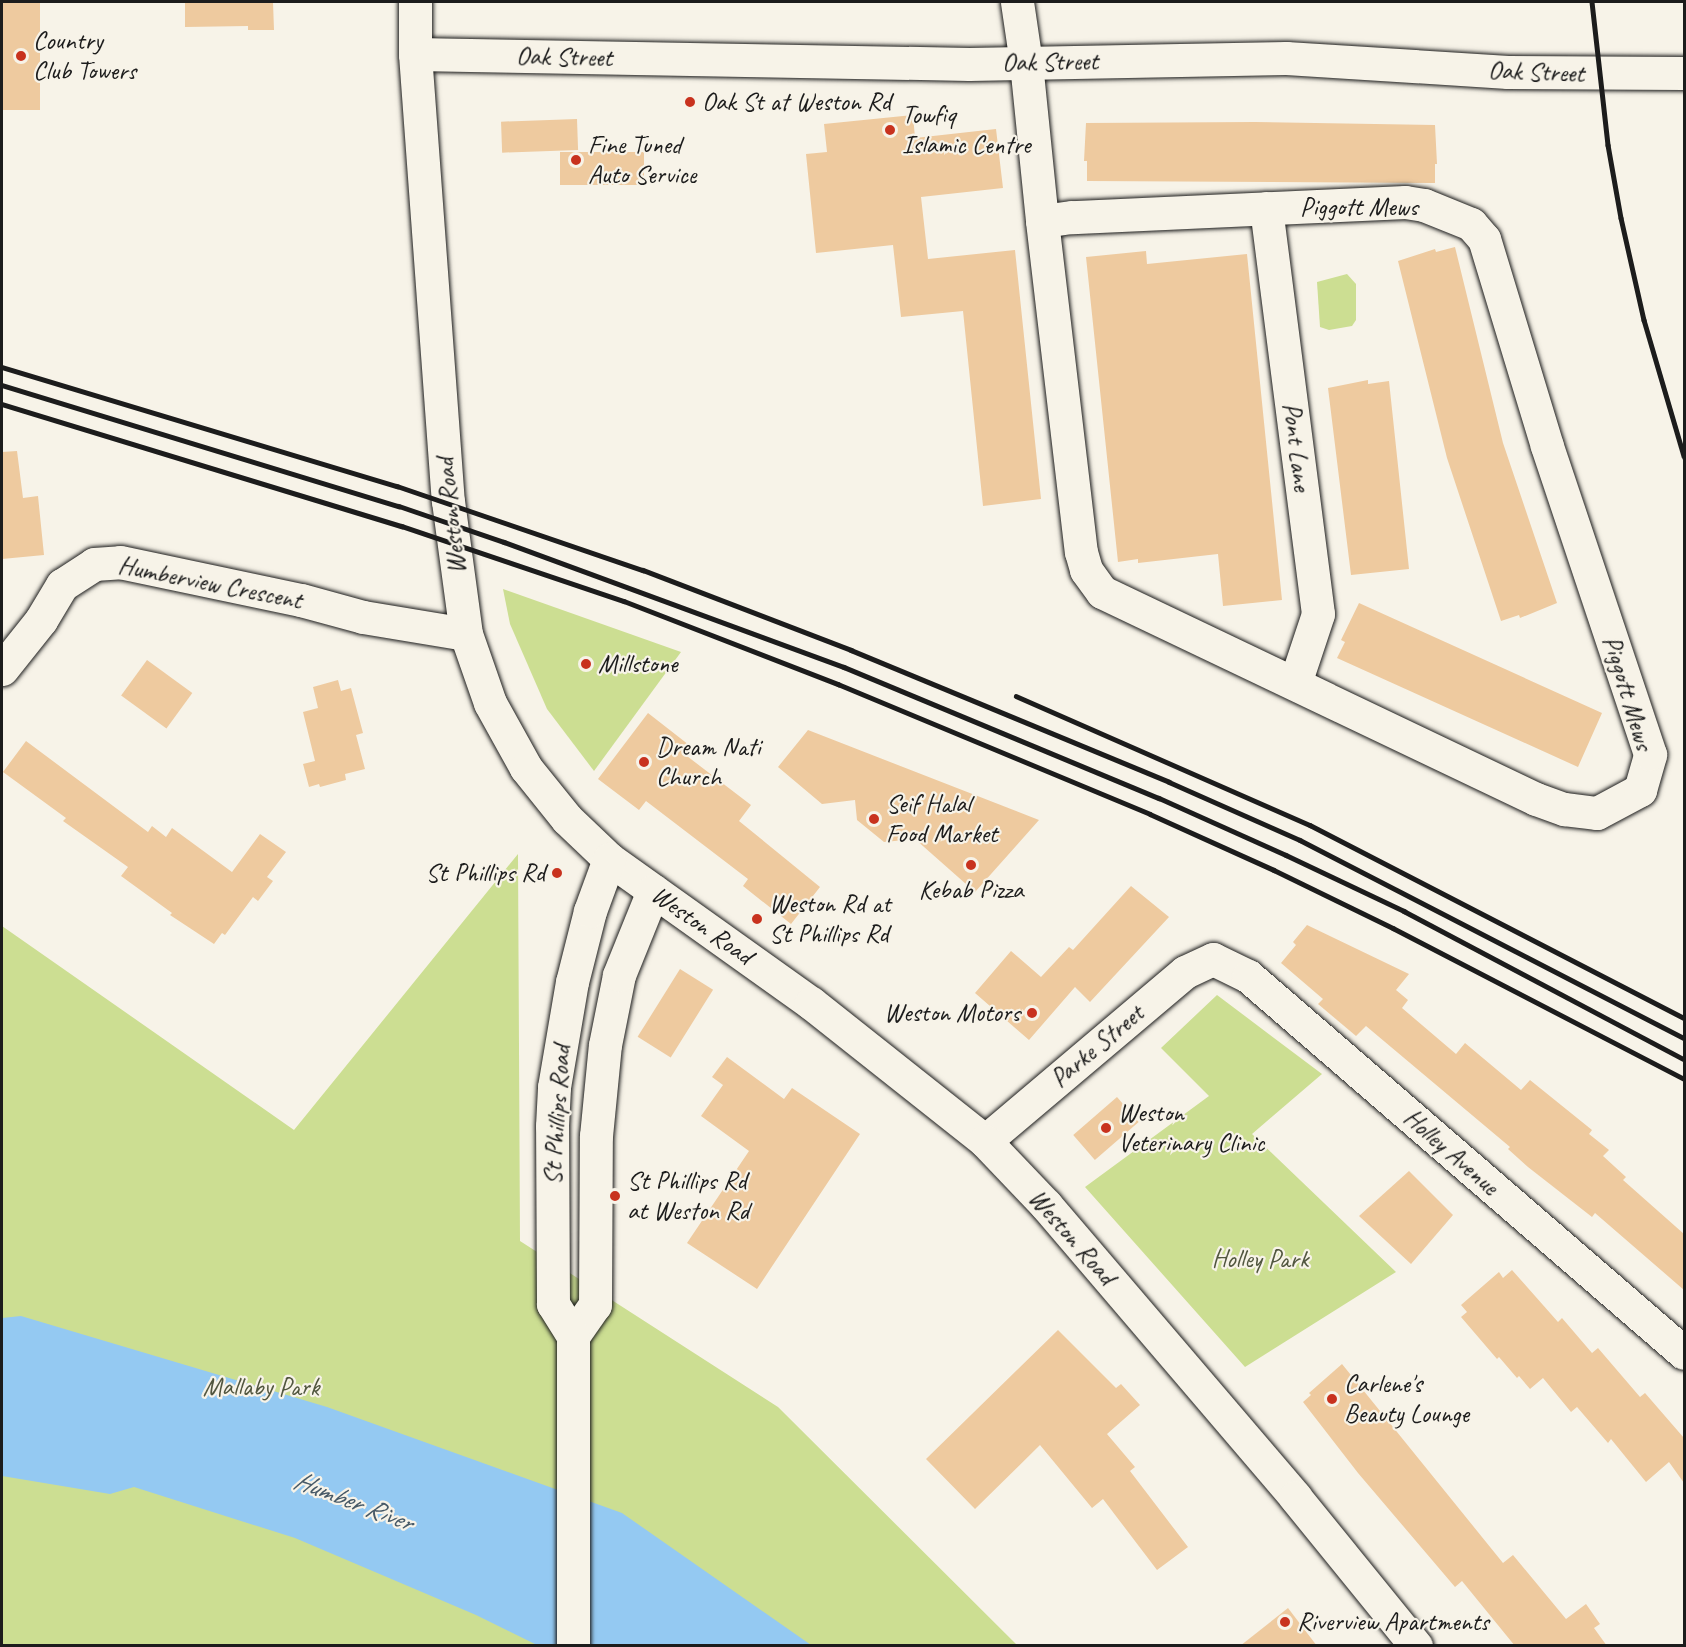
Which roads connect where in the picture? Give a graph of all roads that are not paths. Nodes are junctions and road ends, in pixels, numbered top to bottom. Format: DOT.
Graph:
graph roads {
  1 [pos="415,2"];
  2 [pos="1017,2"];
  3 [pos="416,54"];
  4 [pos="1026,63"];
  5 [pos="1684,73"];
  6 [pos="1266,208"];
  7 [pos="1042,221"];
  8 [pos="466,634"];
  9 [pos="2,669"];
  10 [pos="1295,683"];
  11 [pos="609,859"];
  12 [pos="653,891"];
  13 [pos="1213,959"];
  14 [pos="985,1141"];
  15 [pos="573,1336"];
  16 [pos="1684,1353"];
  17 [pos="573,1646"];
  18 [pos="1416,1646"];
  1 -- 3 [label="street, Weston Road"];
  2 -- 4 [label="street, Piggott Mews"];
  3 -- 4 [label="street, Oak Street"];
  3 -- 8 [label="street, Weston Road"];
  4 -- 5 [label="street, Oak Street"];
  4 -- 7 [label="street, Piggott Mews"];
  6 -- 7 [label="street, Piggott Mews"];
  6 -- 10 [label="street, Pont Lane"];
  6 -- 10 [label="street, Piggott Mews"];
  7 -- 10 [label="street, Piggott Mews"];
  8 -- 9 [label="street, Humberview Crescent"];
  8 -- 11 [label="street, Weston Road"];
  11 -- 12 [label="street, Weston Road"];
  11 -- 15 [label="street, St Phillips Road"];
  12 -- 14 [label="street, Weston Road"];
  12 -- 15 [label="street, St Phillips Road"];
  13 -- 14 [label="street, Parke Street"];
  13 -- 16 [label="street, Holley Avenue"];
  14 -- 18 [label="street, Weston Road"];
  15 -- 17 [label="street"];
}
